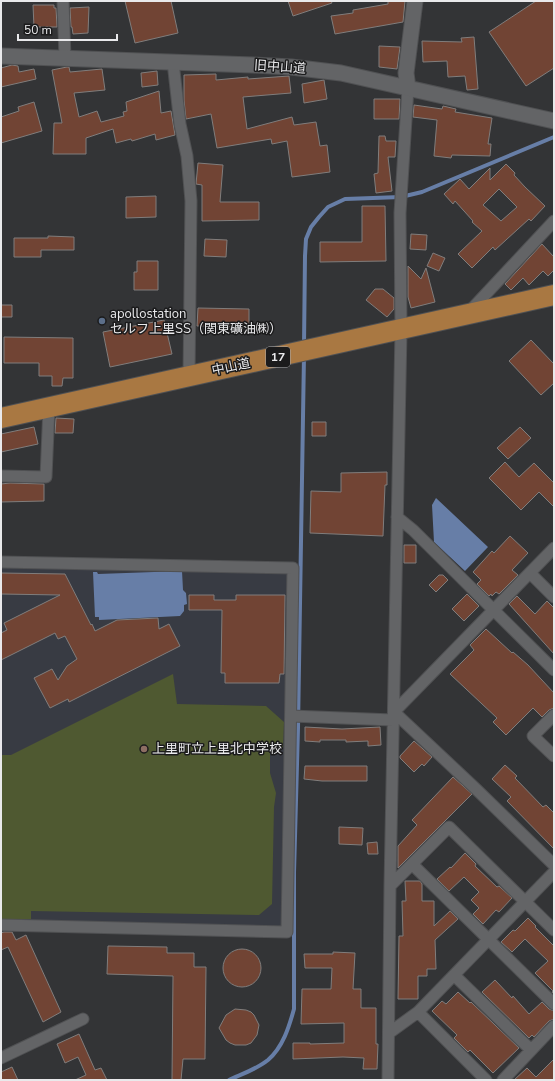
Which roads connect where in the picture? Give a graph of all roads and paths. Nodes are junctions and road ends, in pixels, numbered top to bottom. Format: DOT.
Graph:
graph roads {
  1 [pos="63,1"];
  2 [pos="415,1"];
  3 [pos="1,56"];
  4 [pos="65,58"];
  5 [pos="173,62"];
  6 [pos="408,88"];
  7 [pos="553,118"];
  8 [pos="554,221"];
  9 [pos="554,295"];
  10 [pos="467,314"];
  11 [pos="401,330"];
  12 [pos="189,376"];
  13 [pos="49,407"];
  14 [pos="1,418"];
  15 [pos="1,476"];
  16 [pos="397,517"];
  17 [pos="554,548"];
  18 [pos="1,562"];
  19 [pos="530,573"];
  20 [pos="554,597"];
  21 [pos="494,610"];
  22 [pos="554,670"];
  23 [pos="554,715"];
  24 [pos="295,716"];
  25 [pos="394,716"];
  26 [pos="554,756"];
  27 [pos="412,864"];
  28 [pos="554,865"];
  29 [pos="554,872"];
  30 [pos="390,886"];
  31 [pos="525,901"];
  32 [pos="1,925"];
  33 [pos="554,930"];
  34 [pos="488,939"];
  35 [pos="454,975"];
  36 [pos="554,1004"];
  37 [pos="418,1012"];
  38 [pos="83,1019"];
  39 [pos="554,1026"];
  40 [pos="389,1033"];
  41 [pos="531,1050"];
  42 [pos="1,1058"];
  43 [pos="388,1080"];
  44 [pos="486,1080"];
  45 [pos="503,1080"];
  1 -- 4 [label="street"];
  2 -- 6 [label="main road"];
  3 -- 4 [label="main road, 旧中山道"];
  4 -- 5 [label="main road, 旧中山道"];
  5 -- 6 [label="main road, 旧中山道"];
  5 -- 12 [label="street"];
  6 -- 7 [label="main road, 旧中山道"];
  6 -- 11 [label="street"];
  8 -- 10 [label="street"];
  9 -- 10 [label="highway, 中山道 / 17"];
  10 -- 11 [label="highway, 中山道 / 17"];
  11 -- 12 [label="highway, 中山道 / 17"];
  11 -- 16 [label="street"];
  12 -- 13 [label="highway, 中山道 / 17"];
  13 -- 14 [label="highway, 中山道 / 17"];
  13 -- 15 [label="street"];
  16 -- 21 [label="street"];
  16 -- 25 [label="street"];
  17 -- 19 [label="street"];
  18 -- 24 [label="street"];
  19 -- 20 [label="street"];
  19 -- 21 [label="street"];
  21 -- 22 [label="street"];
  21 -- 25 [label="street"];
  23 -- 26 [label="street"];
  24 -- 25 [label="street"];
  24 -- 32 [label="street"];
  25 -- 28 [label="street"];
  25 -- 30 [label="street"];
  27 -- 30 [label="street"];
  27 -- 31 [label="street"];
  27 -- 34 [label="street"];
  29 -- 31 [label="street"];
  30 -- 40 [label="street"];
  31 -- 33 [label="street"];
  31 -- 34 [label="street"];
  34 -- 35 [label="street"];
  34 -- 36 [label="street"];
  35 -- 37 [label="street"];
  35 -- 41 [label="street"];
  37 -- 40 [label="street"];
  37 -- 44 [label="street"];
  38 -- 42 [label="street"];
  39 -- 41 [label="street"];
  40 -- 43 [label="street"];
  41 -- 45 [label="street"];
}
